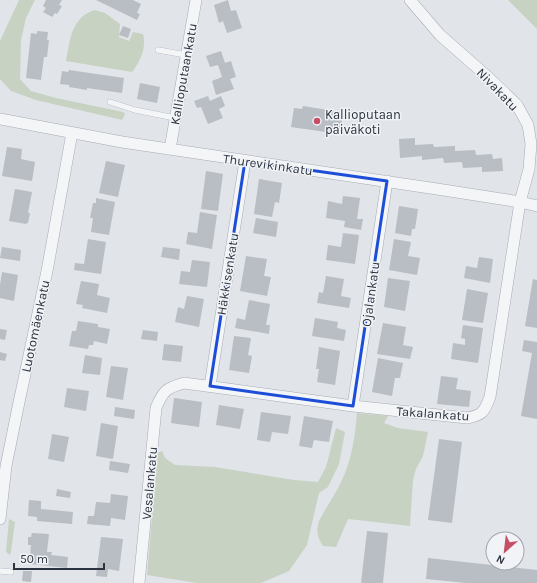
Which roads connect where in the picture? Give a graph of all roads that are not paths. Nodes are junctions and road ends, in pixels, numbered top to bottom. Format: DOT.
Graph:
graph roads {
  1 [pos="196,0"];
  2 [pos="410,0"];
  3 [pos="158,50"];
  4 [pos="186,55"];
  5 [pos="110,102"];
  6 [pos="175,118"];
  7 [pos="0,119"];
  8 [pos="72,133"];
  9 [pos="170,149"];
  10 [pos="245,161"];
  11 [pos="387,181"];
  12 [pos="520,202"];
  13 [pos="537,206"];
  14 [pos="210,386"];
  15 [pos="169,387"];
  16 [pos="353,406"];
  17 [pos="3,466"];
  18 [pos="0,519"];
  19 [pos="0,571"];
  20 [pos="12,572"];
  21 [pos="139,583"];
  1 -- 4 [label="street, Kallioputaankatu"];
  2 -- 12 [label="street, Nivakatu"];
  3 -- 4 [label="lane"];
  4 -- 6 [label="street, Kallioputaankatu"];
  5 -- 6 [label="lane"];
  6 -- 9 [label="street, Kallioputaankatu"];
  7 -- 8 [label="street, Thurevikinkatu"];
  8 -- 9 [label="street, Thurevikinkatu"];
  8 -- 17 [label="street, Luotomäenkatu"];
  9 -- 10 [label="street, Thurevikinkatu"];
  10 -- 11 [label="street, Thurevikinkatu"];
  10 -- 14 [label="street, Häkkisenkatu"];
  11 -- 12 [label="street, Thurevikinkatu"];
  11 -- 16 [label="street, Ojalankatu"];
  12 -- 13 [label="street, Thurevikinkatu"];
  12 -- 16 [label="street, Takalankatu"];
  14 -- 15 [label="street, Takalankatu"];
  14 -- 16 [label="street, Takalankatu"];
  15 -- 21 [label="street, Vesalankatu"];
  17 -- 18 [label="street, Luotomäenkatu"];
  19 -- 20 [label="lane"];
}
